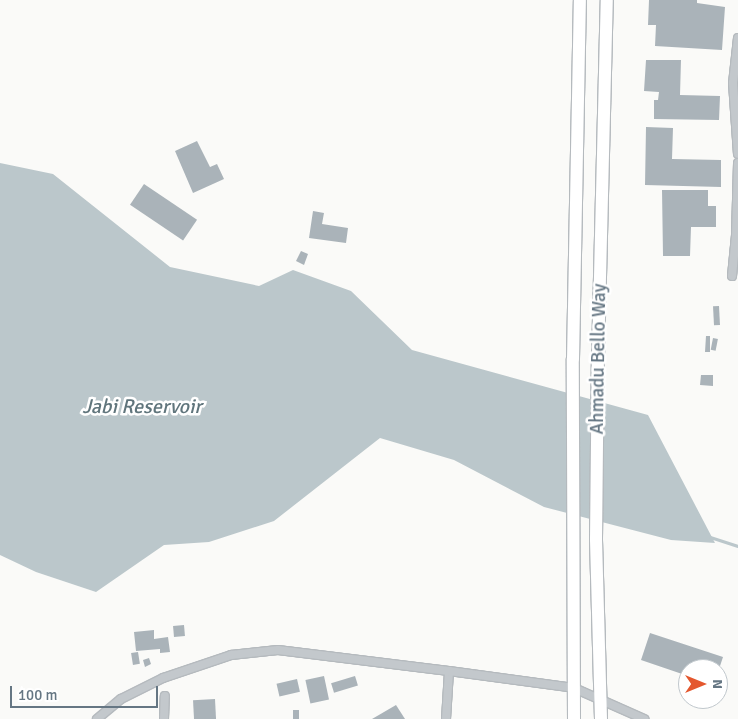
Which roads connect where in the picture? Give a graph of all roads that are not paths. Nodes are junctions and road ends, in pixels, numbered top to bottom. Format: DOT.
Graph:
graph roads {
  1 [pos="580,0"];
  2 [pos="607,0"];
  3 [pos="738,38"];
  4 [pos="738,154"];
  5 [pos="738,163"];
  6 [pos="732,276"];
  7 [pos="449,671"];
  8 [pos="574,688"];
  9 [pos="165,696"];
  10 [pos="601,698"];
  11 [pos="97,719"];
  12 [pos="164,719"];
  13 [pos="446,719"];
  14 [pos="574,719"];
  15 [pos="601,719"];
  16 [pos="644,719"];
  1 -- 8 [label="main road, Ahmadu Bello Way"];
  2 -- 10 [label="main road, Ahmadu Bello Way"];
  3 -- 4 [label="street"];
  5 -- 6 [label="street"];
  7 -- 8 [label="street"];
  7 -- 11 [label="street"];
  7 -- 13 [label="street"];
  8 -- 10 [label="street"];
  8 -- 14 [label="main road, Ahmadu Bello Way"];
  9 -- 12 [label="street"];
  10 -- 15 [label="main road, Ahmadu Bello Way"];
  10 -- 16 [label="street"];
}
